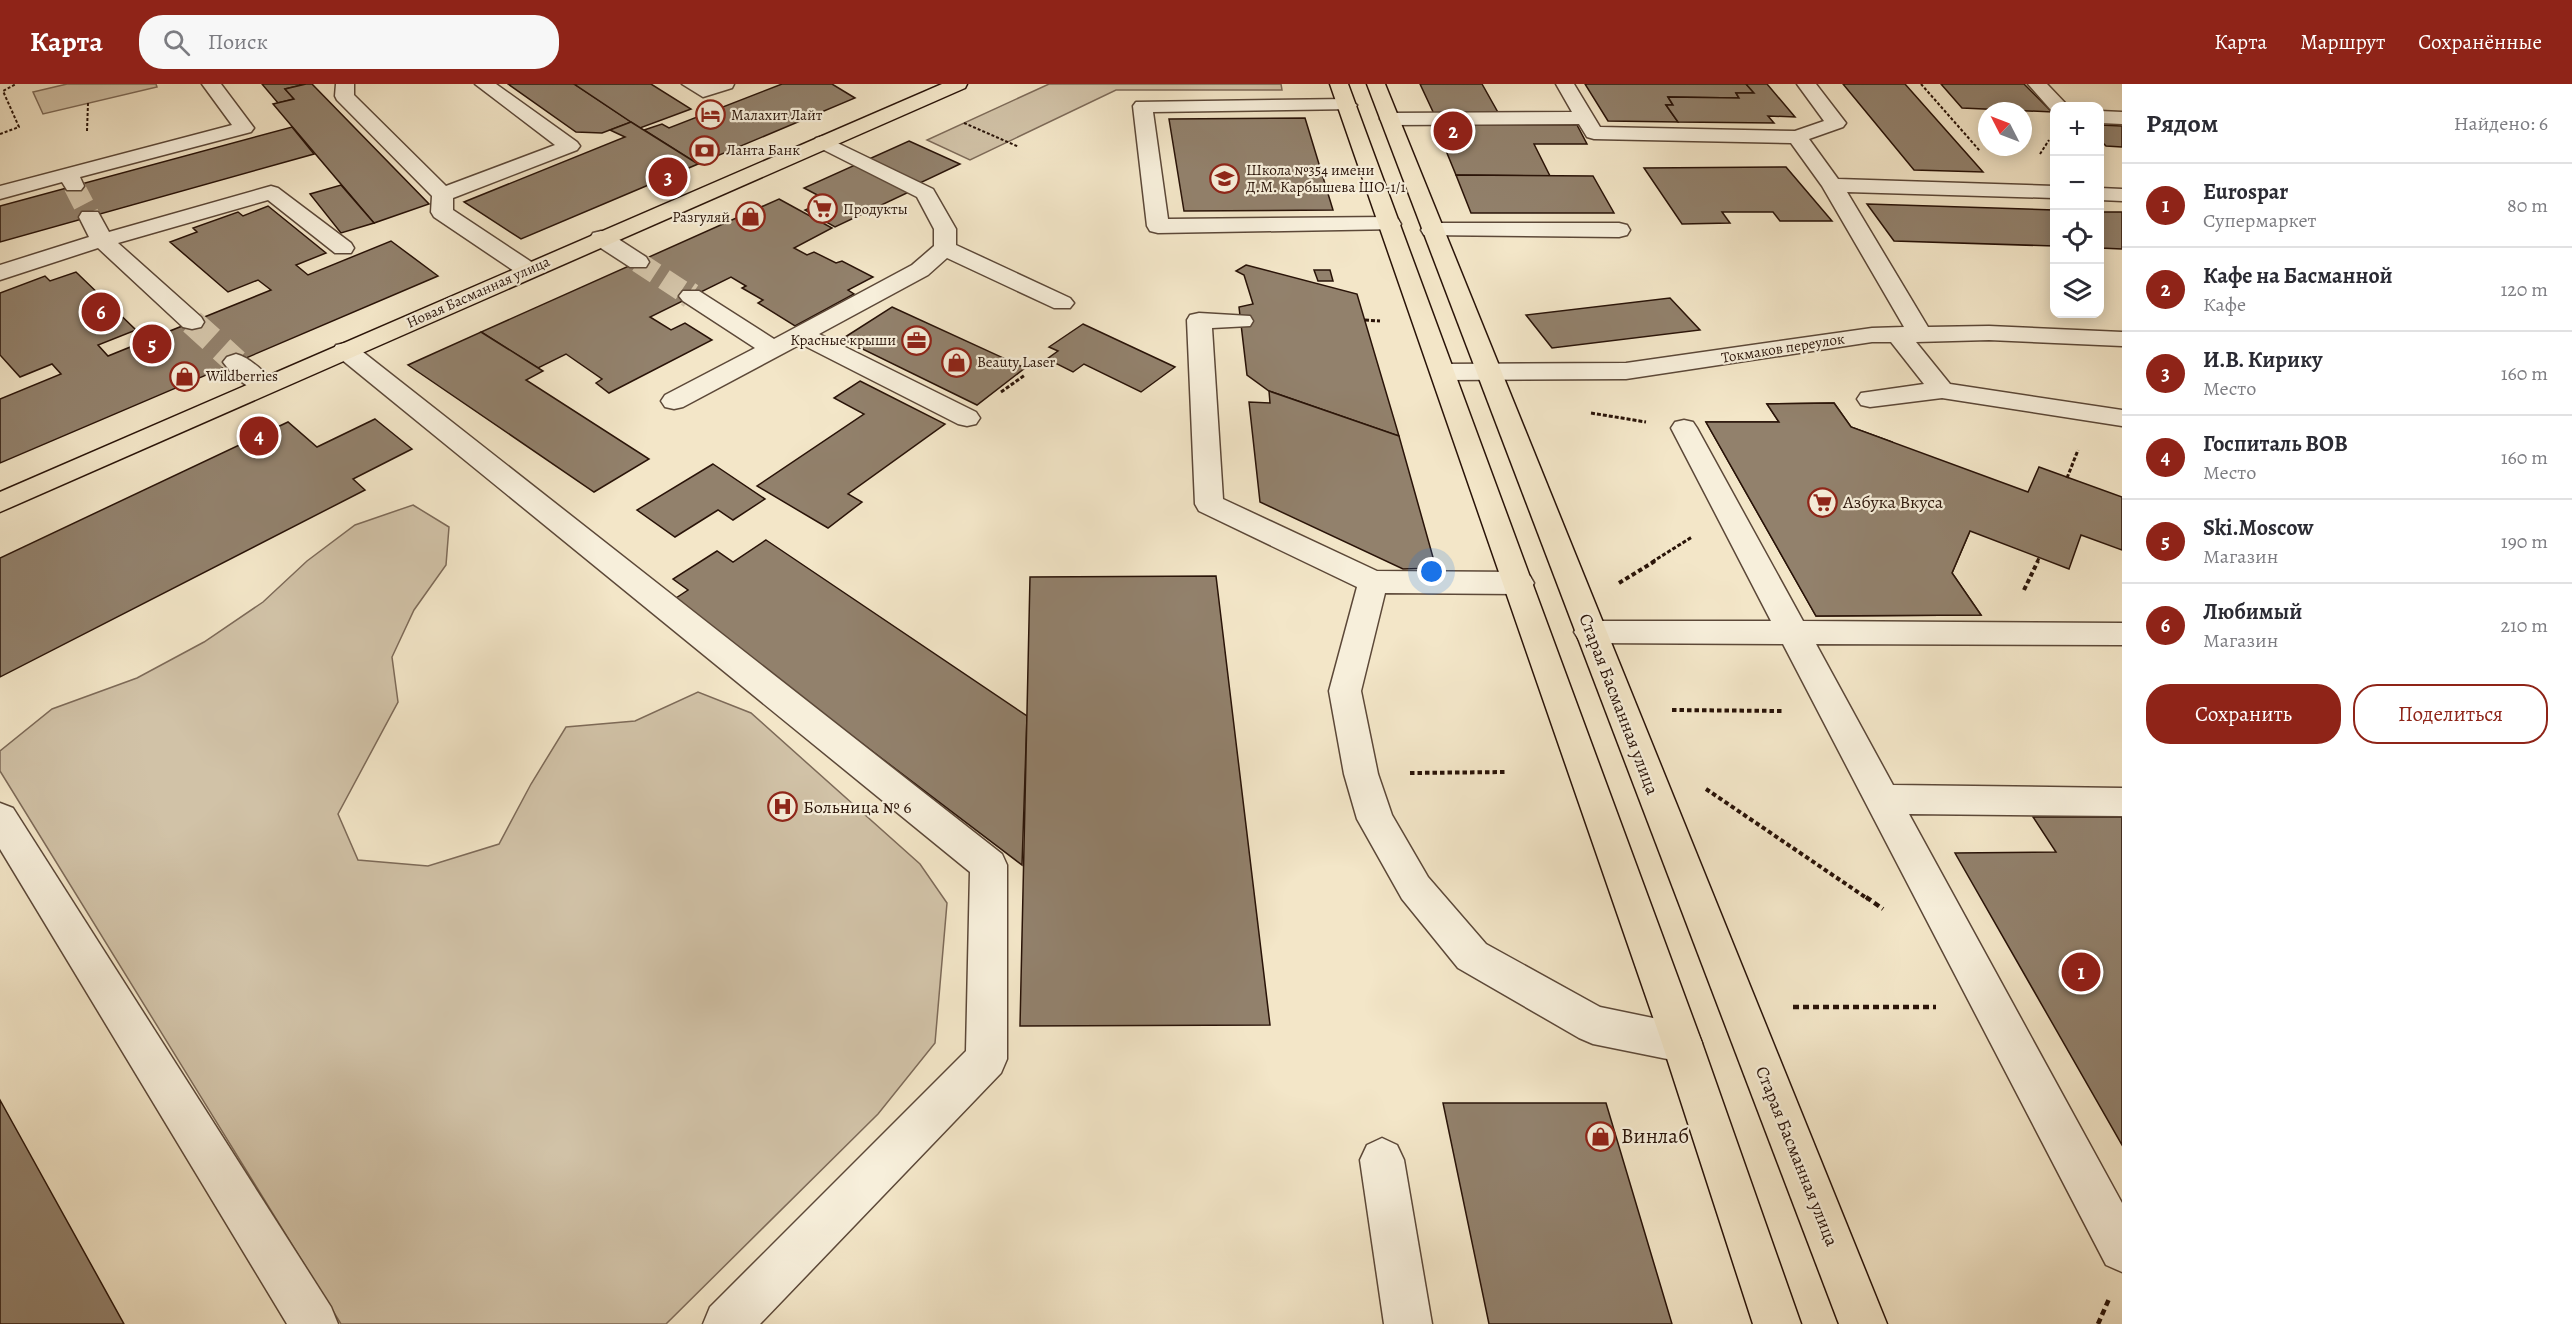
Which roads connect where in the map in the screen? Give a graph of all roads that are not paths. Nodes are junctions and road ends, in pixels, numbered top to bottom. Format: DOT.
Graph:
graph roads {
  1 [pos="211,84"];
  2 [pos="345,84"];
  3 [pos="484,84"];
  4 [pos="691,84"];
  5 [pos="725,84"];
  6 [pos="958,84"];
  7 [pos="1339,84"];
  8 [pos="1376,84"];
  9 [pos="1565,84"];
  10 [pos="1806,84"];
  11 [pos="2037,84"];
  12 [pos="2054,102"];
  13 [pos="1347,105"];
  14 [pos="2104,117"];
  15 [pos="1585,118"];
  16 [pos="2122,118"];
  17 [pos="1390,119"];
  18 [pos="1797,137"];
  19 [pos="823,142"];
  20 [pos="1832,185"];
  21 [pos="2050,192"];
  22 [pos="0,193"];
  23 [pos="2104,194"];
  24 [pos="443,195"];
  25 [pos="2122,195"];
  26 [pos="90,217"];
  27 [pos="1390,224"];
  28 [pos="1432,230"];
  29 [pos="1618,230"];
  30 [pos="601,238"];
  31 [pos="102,240"];
  32 [pos="343,248"];
  33 [pos="945,248"];
  34 [pos="638,262"];
  35 [pos="528,270"];
  36 [pos="0,273"];
  37 [pos="691,296"];
  38 [pos="1062,303"];
  39 [pos="1241,321"];
  40 [pos="192,322"];
  41 [pos="800,334"];
  42 [pos="1908,334"];
  43 [pos="2122,339"];
  44 [pos="772,349"];
  45 [pos="345,350"];
  46 [pos="236,362"];
  47 [pos="1444,372"];
  48 [pos="1488,373"];
  49 [pos="263,386"];
  50 [pos="1942,390"];
  51 [pos="1870,399"];
  52 [pos="674,401"];
  53 [pos="967,418"];
  54 [pos="2122,418"];
  55 [pos="1684,428"];
  56 [pos="0,503"];
  57 [pos="1373,582"];
  58 [pos="1519,583"];
  59 [pos="1590,632"];
  60 [pos="1795,632"];
  61 [pos="2122,634"];
  62 [pos="1883,799"];
  63 [pos="2122,802"];
  64 [pos="0,818"];
  65 [pos="1682,1043"];
  66 [pos="1382,1160"];
  67 [pos="2122,1249"];
  68 [pos="314,1324"];
  69 [pos="727,1324"];
  70 [pos="1408,1324"];
  71 [pos="1776,1324"];
  72 [pos="1863,1324"];
  1 -- 22 [label="street"];
  2 -- 24 [label="street"];
  3 -- 24 [label="street"];
  4 -- 5 [label="street"];
  6 -- 19 [label="main road, Новая Басманная улица"];
  7 -- 13 [label="main road"];
  8 -- 17 [label="main road, Старая Басманная улица"];
  9 -- 15 [label="street"];
  10 -- 18 [label="street"];
  11 -- 12 [label="street"];
  13 -- 27 [label="main road"];
  13 -- 27 [label="street"];
  14 -- 16 [label="street"];
  15 -- 17 [label="street"];
  15 -- 18 [label="street"];
  17 -- 28 [label="main road, Старая Басманная улица"];
  18 -- 20 [label="street"];
  19 -- 30 [label="main road, Новая Басманная улица"];
  19 -- 33 [label="street"];
  20 -- 21 [label="street"];
  20 -- 42 [label="street"];
  23 -- 25 [label="street"];
  24 -- 35 [label="street"];
  26 -- 31 [label="street"];
  27 -- 47 [label="main road"];
  28 -- 29 [label="street"];
  28 -- 48 [label="main road, Старая Басманная улица"];
  30 -- 34 [label="street"];
  30 -- 35 [label="main road, Новая Басманная улица"];
  31 -- 32 [label="street"];
  31 -- 36 [label="street"];
  31 -- 40 [label="street"];
  33 -- 38 [label="street"];
  33 -- 41 [label="street"];
  35 -- 45 [label="main road, Новая Басманная улица"];
  37 -- 44 [label="street"];
  39 -- 57 [label="street"];
  41 -- 44 [label="street"];
  41 -- 53 [label="street"];
  42 -- 43 [label="street, Токмаков переулок"];
  42 -- 48 [label="street, Токмаков переулок"];
  42 -- 50 [label="street"];
  44 -- 52 [label="street"];
  45 -- 49 [label="main road, Новая Басманная улица"];
  45 -- 69 [label="street"];
  46 -- 49 [label="street"];
  47 -- 48 [label="street, Токмаков переулок"];
  47 -- 58 [label="main road"];
  48 -- 59 [label="main road, Старая Басманная улица"];
  49 -- 56 [label="main road, Новая Басманная улица"];
  50 -- 51 [label="street"];
  50 -- 54 [label="street"];
  55 -- 60 [label="street"];
  57 -- 58 [label="street"];
  57 -- 65 [label="street"];
  58 -- 65 [label="main road"];
  59 -- 60 [label="street"];
  59 -- 72 [label="main road, Старая Басманная улица"];
  60 -- 61 [label="street"];
  60 -- 62 [label="street"];
  62 -- 63 [label="street"];
  62 -- 67 [label="street"];
  64 -- 68 [label="street"];
  65 -- 71 [label="main road"];
  66 -- 70 [label="street"];
}
